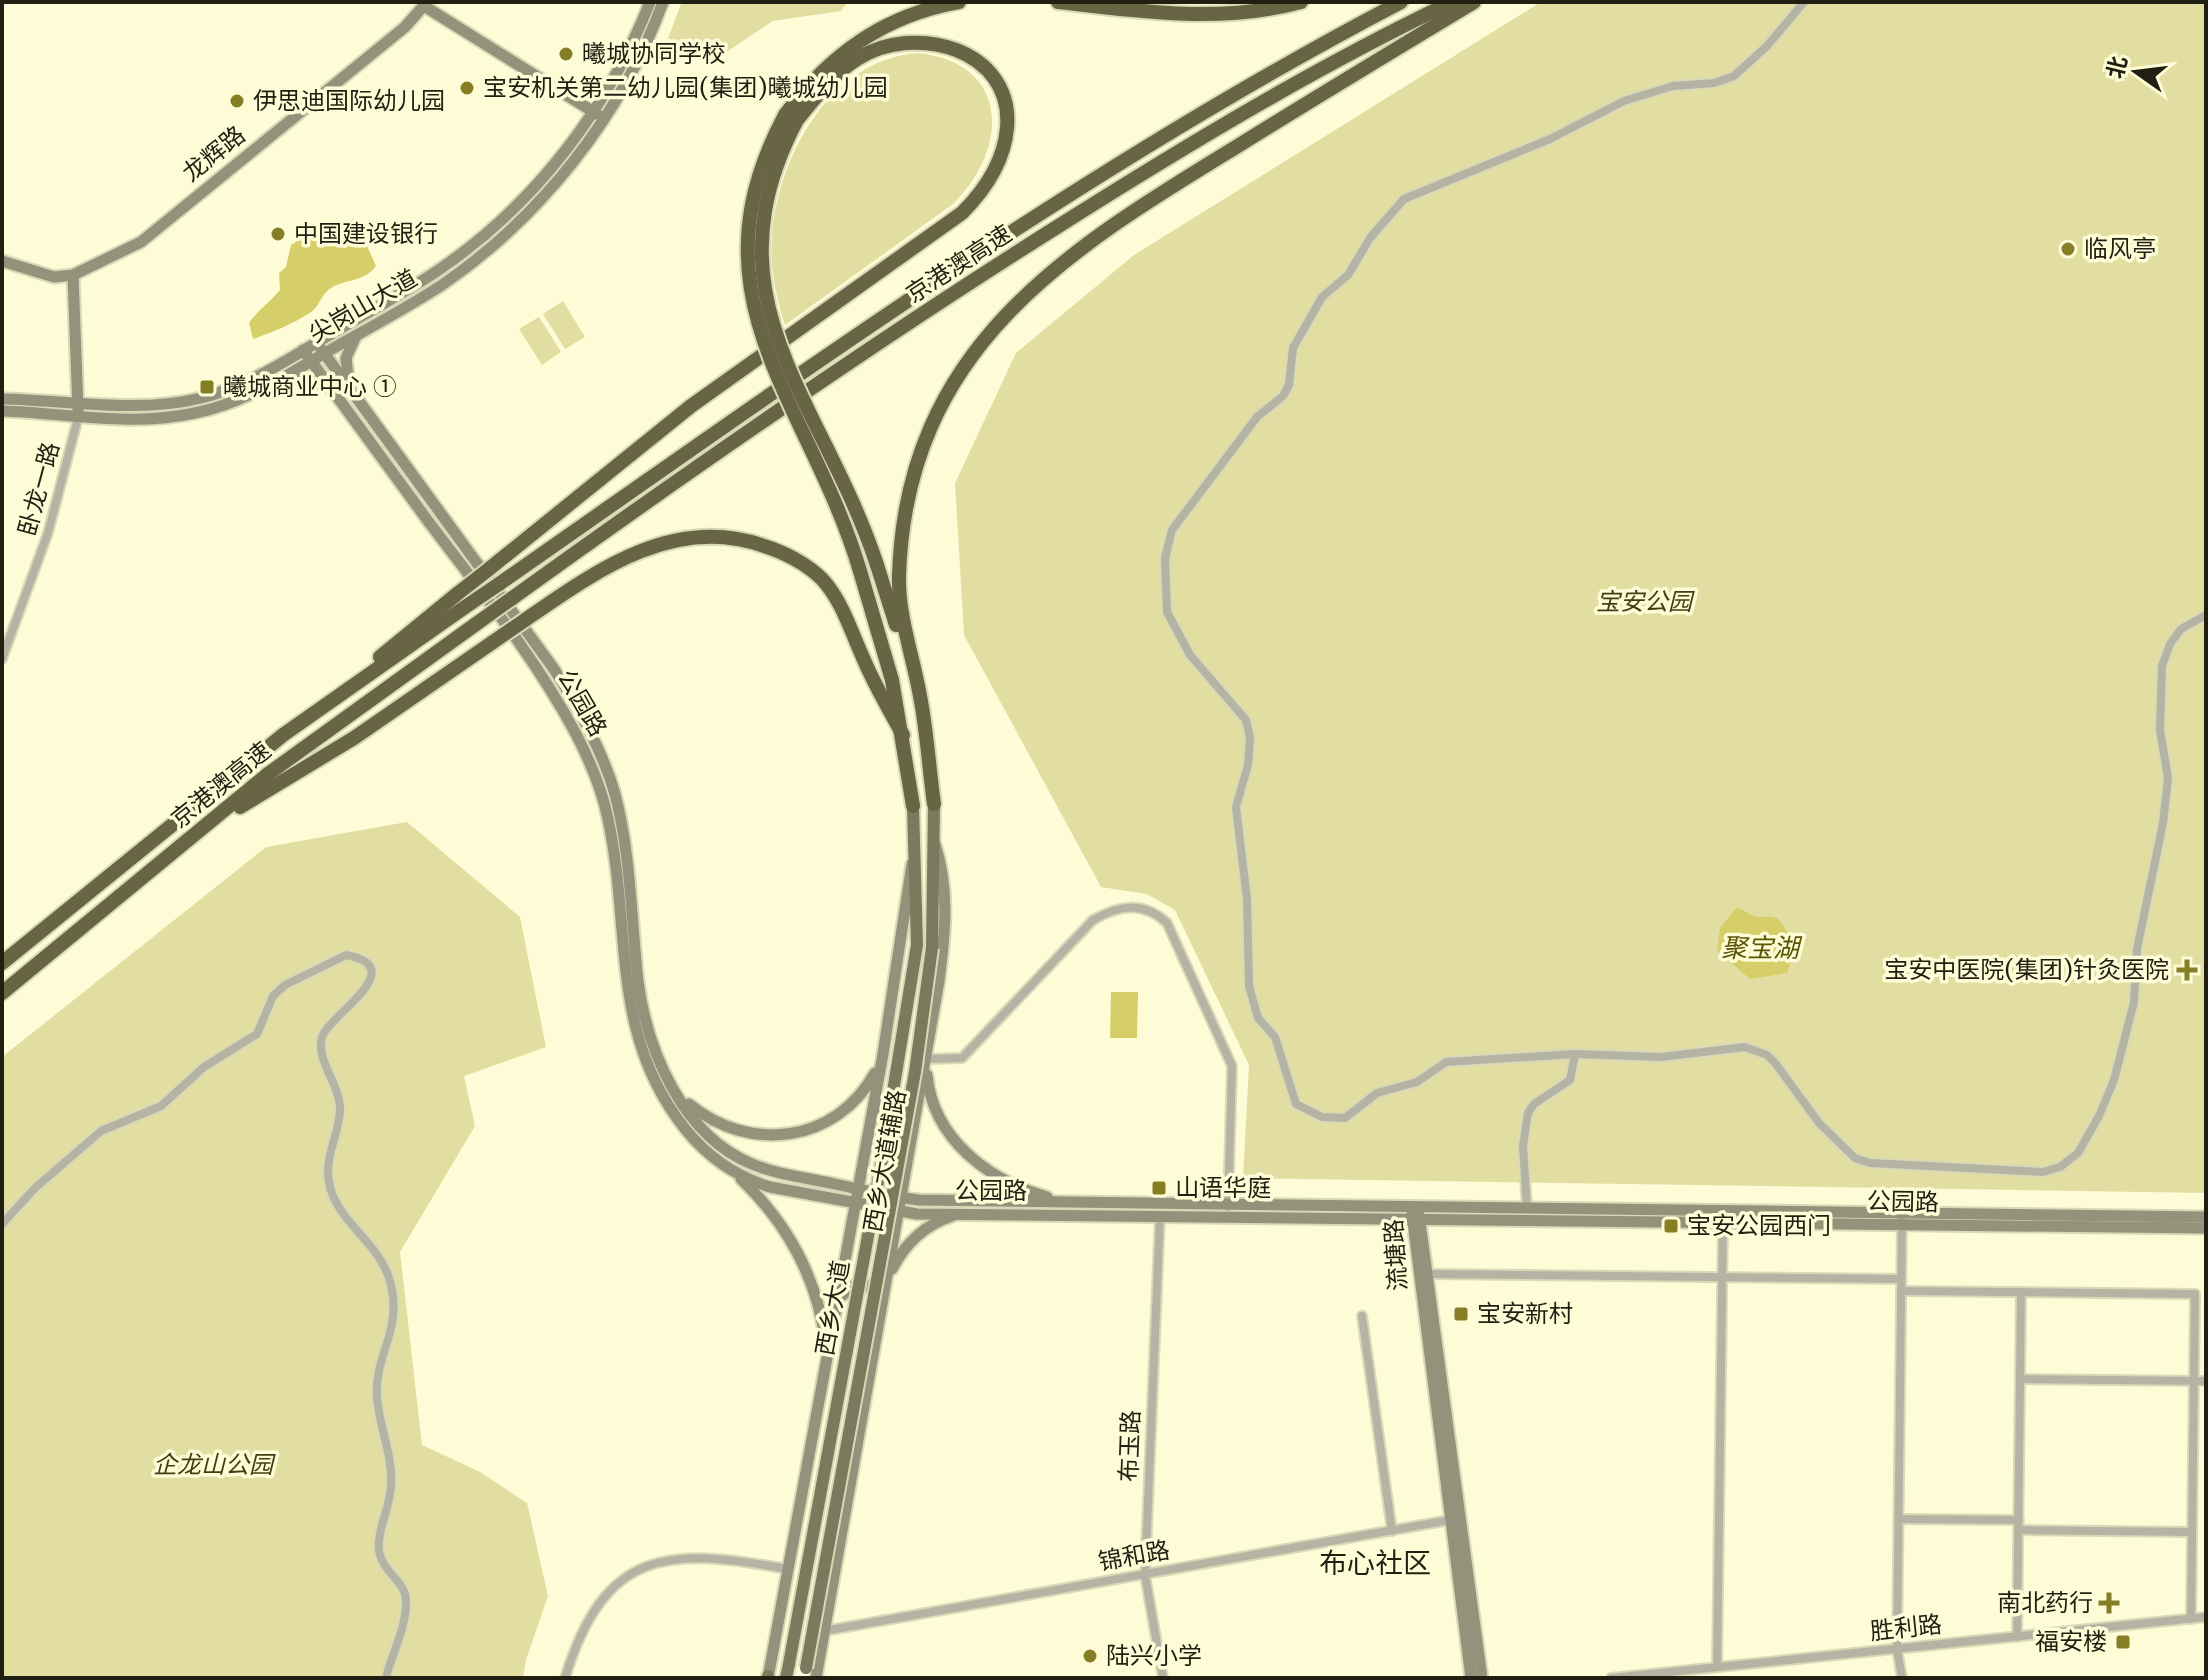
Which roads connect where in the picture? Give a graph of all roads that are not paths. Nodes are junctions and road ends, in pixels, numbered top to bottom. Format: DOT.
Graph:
graph roads {
  1 [pos="650,2"];
  2 [pos="663,2"];
  3 [pos="959,2"];
  4 [pos="1058,2"];
  5 [pos="1301,2"];
  6 [pos="1401,2"];
  7 [pos="1452,2"];
  8 [pos="1474,2"];
  9 [pos="1804,2"];
  10 [pos="426,4"];
  11 [pos="599,115"];
  12 [pos="791,118"];
  13 [pos="2,261"];
  14 [pos="73,275"];
  15 [pos="357,335"];
  16 [pos="316,342"];
  17 [pos="303,350"];
  18 [pos="324,353"];
  19 [pos="311,361"];
  20 [pos="280,380"];
  21 [pos="331,389"];
  22 [pos="350,389"];
  23 [pos="2,399"];
  24 [pos="78,404"];
  25 [pos="2,411"];
  26 [pos="78,418"];
  27 [pos="461,601"];
  28 [pos="2206,615"];
  29 [pos="2,659"];
  30 [pos="920,697"];
  31 [pos="903,735"];
  32 [pos="934,804"];
  33 [pos="913,806"];
  34 [pos="198,831"];
  35 [pos="934,840"];
  36 [pos="916,847"];
  37 [pos="2,963"];
  38 [pos="2,993"];
  39 [pos="883,1054"];
  40 [pos="1575,1054"];
  41 [pos="926,1059"];
  42 [pos="677,1094"];
  43 [pos="875,1095"];
  44 [pos="917,1109"];
  45 [pos="733,1171"];
  46 [pos="858,1189"];
  47 [pos="901,1197"];
  48 [pos="1063,1202"];
  49 [pos="855,1204"];
  50 [pos="1527,1208"];
  51 [pos="1228,1210"];
  52 [pos="898,1213"];
  53 [pos="962,1213"];
  54 [pos="1415,1214"];
  55 [pos="1160,1215"];
  56 [pos="2206,1217"];
  57 [pos="1902,1219"];
  58 [pos="1723,1222"];
  59 [pos="2,1224"];
  60 [pos="2206,1228"];
  61 [pos="1428,1274"];
  62 [pos="1722,1277"];
  63 [pos="1901,1279"];
  64 [pos="885,1288"];
  65 [pos="1901,1291"];
  66 [pos="2021,1293"];
  67 [pos="837,1302"];
  68 [pos="882,1302"];
  69 [pos="1362,1316"];
  70 [pos="826,1358"];
  71 [pos="2020,1379"];
  72 [pos="2194,1381"];
  73 [pos="2206,1381"];
  74 [pos="1899,1519"];
  75 [pos="1450,1520"];
  76 [pos="2019,1525"];
  77 [pos="1392,1531"];
  78 [pos="2192,1532"];
  79 [pos="787,1569"];
  80 [pos="1145,1575"];
  81 [pos="2206,1617"];
  82 [pos="2191,1619"];
  83 [pos="824,1631"];
  84 [pos="2017,1637"];
  85 [pos="1897,1649"];
  86 [pos="1717,1667"];
  87 [pos="804,1673"];
  88 [pos="768,1677"];
  89 [pos="386,1678"];
  90 [pos="565,1678"];
  91 [pos="786,1678"];
  92 [pos="816,1678"];
  93 [pos="1163,1678"];
  94 [pos="1471,1678"];
  95 [pos="1482,1678"];
  96 [pos="1611,1678"];
  97 [pos="1902,1678"];
  1 -- 11 [label="main road, 尖岗山大道"];
  2 -- 11 [label="main road, 尖岗山大道"];
  3 -- 12 [label="highway"];
  4 -- 5 [label="highway"];
  6 -- 27 [label="highway, 京港澳高速, bridge"];
  7 -- 34 [label="highway, 京港澳高速, bridge"];
  8 -- 30 [label="highway"];
  9 -- 40 [label="street"];
  10 -- 11 [label="main road"];
  10 -- 14 [label="main road, 龙辉路"];
  11 -- 15 [label="main road, 尖岗山大道"];
  11 -- 16 [label="main road, 尖岗山大道"];
  12 -- 27 [label="highway, bridge"];
  12 -- 30 [label="highway, bridge"];
  12 -- 31 [label="highway, bridge"];
  13 -- 14 [label="main road"];
  14 -- 24 [label="main road"];
  15 -- 18 [label="main road, 尖岗山大道"];
  15 -- 22 [label="main road"];
  16 -- 17 [label="main road, 尖岗山大道"];
  16 -- 18 [label="main road, 公园路"];
  17 -- 19 [label="main road, 公园路"];
  17 -- 24 [label="main road, 尖岗山大道"];
  18 -- 19 [label="main road, 尖岗山大道"];
  18 -- 22 [label="main road, 公园路"];
  19 -- 20 [label="main road, 尖岗山大道"];
  19 -- 21 [label="main road, 公园路"];
  20 -- 21 [label="main road"];
  20 -- 26 [label="main road, 尖岗山大道"];
  21 -- 45 [label="main road, 公园路"];
  22 -- 42 [label="main road, 公园路"];
  23 -- 24 [label="main road, 尖岗山大道"];
  24 -- 26 [label="main road"];
  25 -- 26 [label="main road, 尖岗山大道"];
  26 -- 29 [label="street, 卧龙一路"];
  27 -- 37 [label="highway, 京港澳高速"];
  28 -- 40 [label="street"];
  30 -- 32 [label="highway"];
  31 -- 33 [label="highway"];
  31 -- 34 [label="highway, bridge"];
  32 -- 35 [label="main road, 西乡大道"];
  33 -- 36 [label="main road, 西乡大道"];
  34 -- 38 [label="highway, 京港澳高速"];
  35 -- 41 [label="main road, 西乡大道辅路"];
  35 -- 87 [label="main road, 西乡大道, bridge"];
  36 -- 39 [label="main road, 西乡大道辅路"];
  36 -- 91 [label="main road, 西乡大道, bridge"];
  39 -- 42 [label="main road"];
  39 -- 43 [label="main road, 西乡大道辅路"];
  40 -- 50 [label="street"];
  41 -- 44 [label="main road, 西乡大道辅路"];
  41 -- 48 [label="main road"];
  41 -- 51 [label="street"];
  42 -- 46 [label="main road, 公园路"];
  43 -- 44 [label="main road"];
  43 -- 46 [label="main road, 西乡大道辅路"];
  44 -- 47 [label="main road, 西乡大道辅路"];
  45 -- 49 [label="main road, 公园路"];
  45 -- 70 [label="main road"];
  46 -- 47 [label="main road, 公园路"];
  46 -- 49 [label="main road, 西乡大道辅路"];
  47 -- 48 [label="main road, 公园路"];
  47 -- 52 [label="main road, 西乡大道辅路"];
  48 -- 51 [label="main road, 公园路"];
  49 -- 52 [label="main road, 公园路"];
  49 -- 67 [label="main road, 西乡大道辅路"];
  50 -- 54 [label="main road, 公园路"];
  50 -- 57 [label="main road, 公园路"];
  51 -- 54 [label="main road, 公园路"];
  51 -- 55 [label="main road, 公园路"];
  52 -- 53 [label="main road, 公园路"];
  52 -- 64 [label="main road, 西乡大道辅路"];
  53 -- 55 [label="main road, 公园路"];
  53 -- 64 [label="main road"];
  54 -- 58 [label="main road, 公园路"];
  54 -- 61 [label="main road, 流塘路"];
  54 -- 75 [label="main road, 流塘路"];
  55 -- 80 [label="street, 布玉路"];
  56 -- 57 [label="main road, 公园路"];
  57 -- 58 [label="main road, 公园路"];
  57 -- 60 [label="main road, 公园路"];
  57 -- 63 [label="street"];
  58 -- 62 [label="street"];
  59 -- 89 [label="street"];
  61 -- 62 [label="street"];
  61 -- 95 [label="main road, 流塘路"];
  62 -- 63 [label="street"];
  62 -- 86 [label="street"];
  63 -- 65 [label="street"];
  64 -- 68 [label="main road, 西乡大道辅路"];
  65 -- 66 [label="street"];
  65 -- 74 [label="street"];
  66 -- 71 [label="street"];
  66 -- 72 [label="street"];
  67 -- 68 [label="main road"];
  67 -- 70 [label="main road, 西乡大道辅路"];
  68 -- 83 [label="main road, 西乡大道辅路"];
  69 -- 77 [label="street"];
  70 -- 79 [label="main road, 西乡大道辅路"];
  71 -- 72 [label="street"];
  71 -- 76 [label="street"];
  72 -- 73 [label="street"];
  72 -- 78 [label="street"];
  74 -- 76 [label="street"];
  74 -- 85 [label="street"];
  75 -- 77 [label="street, 锦和路"];
  75 -- 94 [label="main road, 流塘路"];
  76 -- 78 [label="street"];
  76 -- 84 [label="street"];
  77 -- 80 [label="street, 锦和路"];
  78 -- 82 [label="street"];
  79 -- 88 [label="main road, 西乡大道辅路"];
  79 -- 90 [label="street"];
  80 -- 83 [label="street, 锦和路"];
  80 -- 93 [label="street, 布玉路"];
  81 -- 82 [label="street, 胜利路"];
  82 -- 84 [label="street, 胜利路"];
  83 -- 92 [label="main road, 西乡大道辅路"];
  84 -- 85 [label="street, 胜利路"];
  85 -- 86 [label="street, 胜利路"];
  85 -- 97 [label="street"];
  86 -- 96 [label="street, 胜利路"];
}
